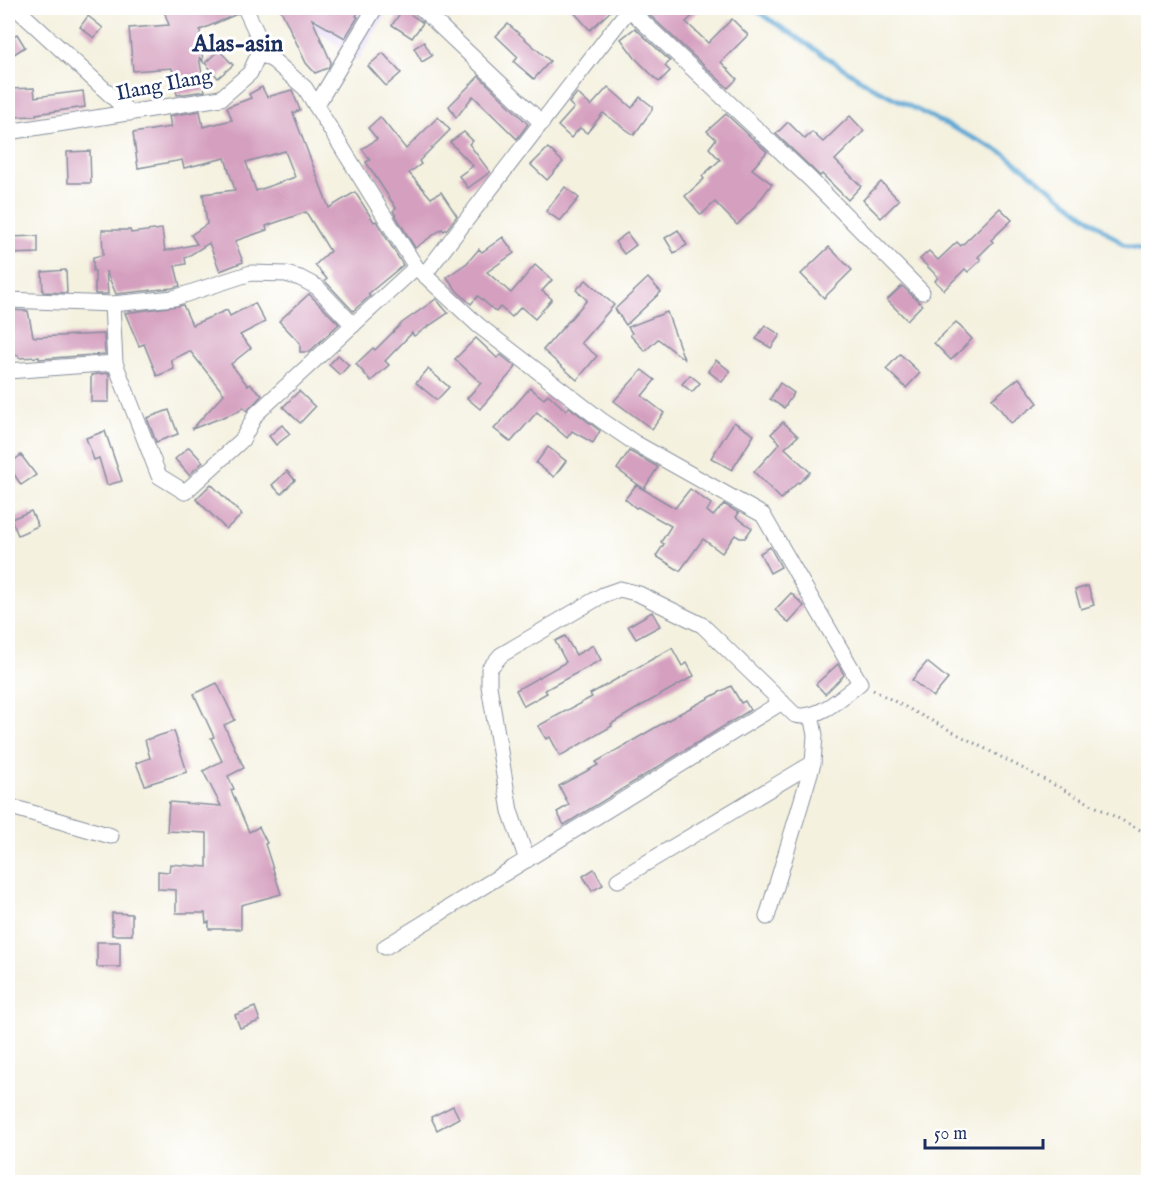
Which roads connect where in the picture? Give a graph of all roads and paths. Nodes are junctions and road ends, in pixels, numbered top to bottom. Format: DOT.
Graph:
graph roads {
  1 [pos="16,8"];
  2 [pos="245,8"];
  3 [pos="375,8"];
  4 [pos="421,8"];
  5 [pos="628,8"];
  6 [pos="260,53"];
  7 [pos="316,106"];
  8 [pos="130,113"];
  9 [pos="542,123"];
  10 [pos="8,132"];
  11 [pos="420,271"];
  12 [pos="922,292"];
  13 [pos="8,300"];
  14 [pos="112,304"];
  15 [pos="353,325"];
  16 [pos="115,363"];
  17 [pos="8,371"];
  18 [pos="861,683"];
  19 [pos="782,702"];
  20 [pos="811,716"];
  21 [pos="813,764"];
  22 [pos="8,806"];
  23 [pos="1149,834"];
  24 [pos="111,836"];
  25 [pos="527,860"];
  26 [pos="618,880"];
  27 [pos="767,917"];
  28 [pos="385,948"];
  1 -- 8 [label="street"];
  2 -- 6 [label="street"];
  3 -- 7 [label="street"];
  4 -- 9 [label="street"];
  5 -- 9 [label="street"];
  5 -- 12 [label="street"];
  6 -- 7 [label="street"];
  6 -- 8 [label="street, Ilang Ilang"];
  7 -- 11 [label="street"];
  8 -- 10 [label="street, Ilang Ilang"];
  9 -- 11 [label="street"];
  11 -- 15 [label="street"];
  11 -- 18 [label="street"];
  13 -- 14 [label="street"];
  14 -- 15 [label="street"];
  14 -- 16 [label="street"];
  15 -- 16 [label="street"];
  16 -- 17 [label="street"];
  18 -- 20 [label="street"];
  18 -- 23 [label="path"];
  19 -- 20 [label="street"];
  19 -- 25 [label="street"];
  19 -- 25 [label="street"];
  20 -- 21 [label="street"];
  21 -- 26 [label="street"];
  21 -- 27 [label="street"];
  22 -- 24 [label="street"];
  25 -- 28 [label="street"];
}
